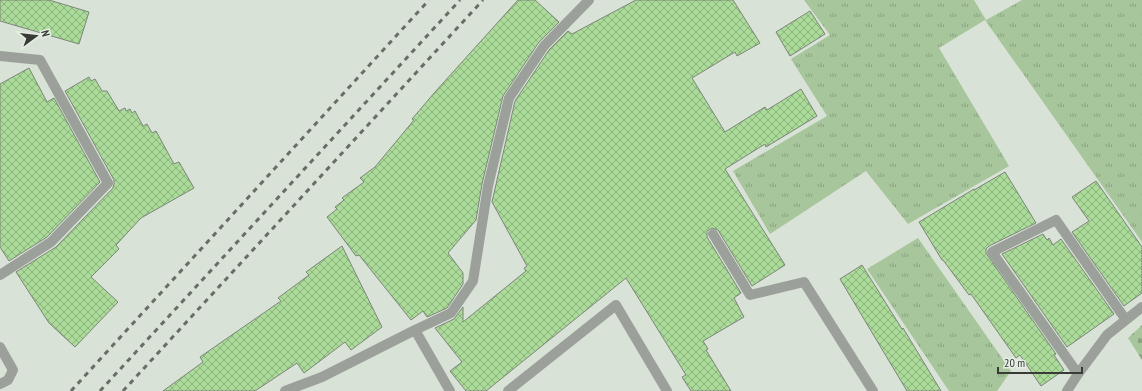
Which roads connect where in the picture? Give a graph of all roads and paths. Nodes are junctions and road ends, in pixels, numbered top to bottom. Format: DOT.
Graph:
graph roads {
  1 [pos="589,0"];
  2 [pos="0,56"];
  3 [pos="713,234"];
  4 [pos="0,274"];
  5 [pos="1142,307"];
  6 [pos="1126,320"];
  7 [pos="415,330"];
  8 [pos="0,348"];
  9 [pos="1078,374"];
  10 [pos="0,384"];
  11 [pos="285,391"];
  12 [pos="450,391"];
  13 [pos="508,391"];
  14 [pos="667,391"];
  15 [pos="873,391"];
  16 [pos="1067,391"];
  1 -- 7 [label="street"];
  2 -- 4 [label="street"];
  3 -- 15 [label="street"];
  5 -- 6 [label="street"];
  6 -- 9 [label="street"];
  6 -- 9 [label="street"];
  7 -- 11 [label="street"];
  7 -- 12 [label="street"];
  8 -- 10 [label="street"];
  9 -- 16 [label="street"];
  13 -- 14 [label="street"];
}
